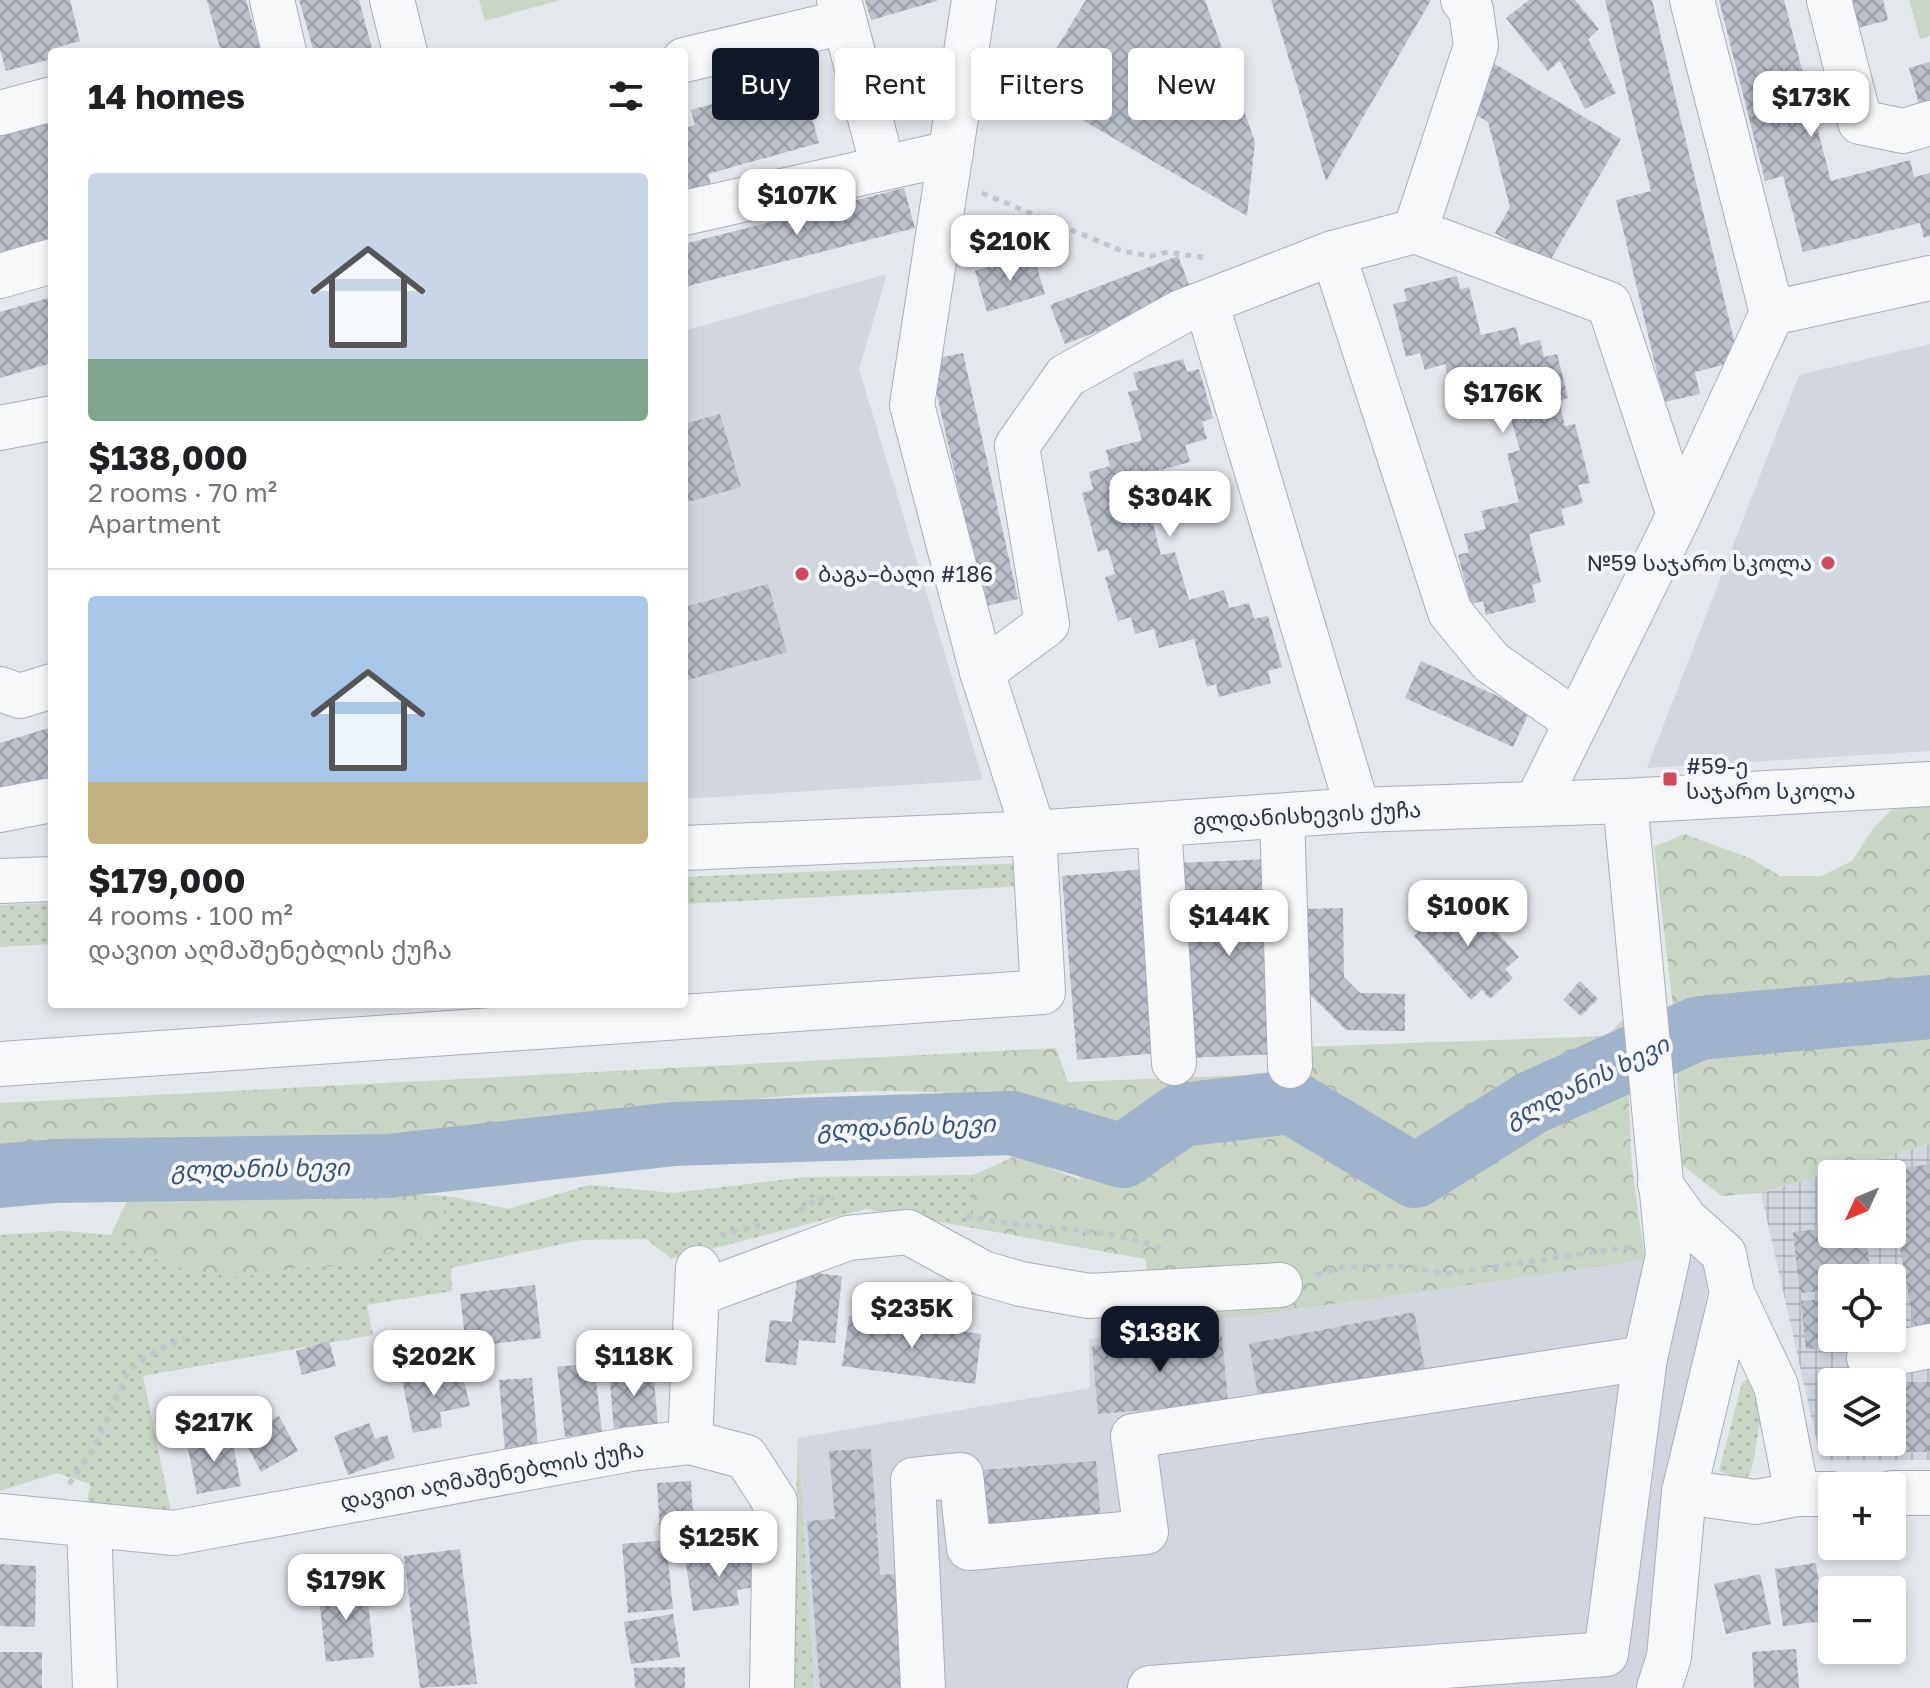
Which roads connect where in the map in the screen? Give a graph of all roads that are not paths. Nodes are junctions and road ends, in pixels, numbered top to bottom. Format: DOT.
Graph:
graph roads {
  1 [pos="272,0"];
  2 [pos="392,0"];
  3 [pos="974,0"];
  4 [pos="1463,0"];
  5 [pos="1692,0"];
  6 [pos="1829,0"];
  7 [pos="842,11"];
  8 [pos="283,48"];
  9 [pos="404,48"];
  10 [pos="688,59"];
  11 [pos="48,100"];
  12 [pos="0,113"];
  13 [pos="1930,123"];
  14 [pos="949,166"];
  15 [pos="883,167"];
  16 [pos="688,212"];
  17 [pos="1415,231"];
  18 [pos="1333,253"];
  19 [pos="48,262"];
  20 [pos="0,276"];
  21 [pos="1930,278"];
  22 [pos="1207,305"];
  23 [pos="1772,313"];
  24 [pos="48,419"];
  25 [pos="0,428"];
  26 [pos="1679,515"];
  27 [pos="982,672"];
  28 [pos="48,687"];
  29 [pos="0,689"];
  30 [pos="1575,721"];
  31 [pos="1930,784"];
  32 [pos="48,801"];
  33 [pos="1625,801"];
  34 [pos="1536,804"];
  35 [pos="0,810"];
  36 [pos="1358,810"];
  37 [pos="1282,816"];
  38 [pos="1159,824"];
  39 [pos="1034,833"];
  40 [pos="688,848"];
  41 [pos="48,879"];
  42 [pos="0,881"];
  43 [pos="1174,1063"];
  44 [pos="0,1064"];
  45 [pos="1290,1066"];
  46 [pos="1659,1175"];
  47 [pos="1280,1285"];
  48 [pos="1732,1293"];
  49 [pos="1930,1346"];
  50 [pos="1645,1358"];
  51 [pos="1869,1358"];
  52 [pos="690,1442"];
  53 [pos="1684,1492"];
  54 [pos="1906,1493"];
  55 [pos="1930,1493"];
  56 [pos="1815,1494"];
  57 [pos="21,1518"];
  58 [pos="89,1525"];
  59 [pos="95,1688"];
  60 [pos="772,1688"];
  61 [pos="923,1688"];
  62 [pos="1150,1688"];
  63 [pos="1659,1688"];
  1 -- 8 [label="street"];
  2 -- 9 [label="street"];
  3 -- 14 [label="street"];
  4 -- 17 [label="street"];
  5 -- 23 [label="street"];
  6 -- 13 [label="street"];
  7 -- 10 [label="street"];
  7 -- 15 [label="street"];
  11 -- 12 [label="street"];
  14 -- 15 [label="street"];
  14 -- 27 [label="street"];
  15 -- 16 [label="street"];
  17 -- 18 [label="street"];
  17 -- 26 [label="street"];
  18 -- 22 [label="street"];
  18 -- 30 [label="street"];
  19 -- 20 [label="street"];
  21 -- 23 [label="street"];
  22 -- 27 [label="street"];
  22 -- 36 [label="street"];
  23 -- 26 [label="street"];
  24 -- 25 [label="street"];
  26 -- 30 [label="street"];
  27 -- 39 [label="street"];
  28 -- 29 [label="street"];
  30 -- 34 [label="street"];
  31 -- 33 [label="street, გლდანისხევის ქუჩა"];
  32 -- 35 [label="street"];
  33 -- 34 [label="street, გლდანისხევის ქუჩა"];
  33 -- 46 [label="street"];
  34 -- 36 [label="street, გლდანისხევის ქუჩა"];
  36 -- 37 [label="street, გლდანისხევის ქუჩა"];
  37 -- 38 [label="street, გლდანისხევის ქუჩა"];
  37 -- 45 [label="street"];
  38 -- 39 [label="street, გლდანისხევის ქუჩა"];
  38 -- 43 [label="street"];
  39 -- 40 [label="street, გლდანისხევის ქუჩა"];
  39 -- 44 [label="street"];
  41 -- 42 [label="street"];
  46 -- 48 [label="street"];
  46 -- 50 [label="street"];
  47 -- 52 [label="street"];
  48 -- 53 [label="street"];
  48 -- 56 [label="street"];
  49 -- 51 [label="street"];
  50 -- 61 [label="street"];
  50 -- 62 [label="street"];
  52 -- 58 [label="street, დავით აღმაშენებლის ქუჩა"];
  52 -- 60 [label="street, დავით აღმაშენებლის ქუჩა"];
  53 -- 56 [label="street"];
  53 -- 63 [label="street"];
  54 -- 55 [label="street"];
  57 -- 58 [label="street, დავით აღმაშენებლის ქუჩა"];
  58 -- 59 [label="street"];
}
